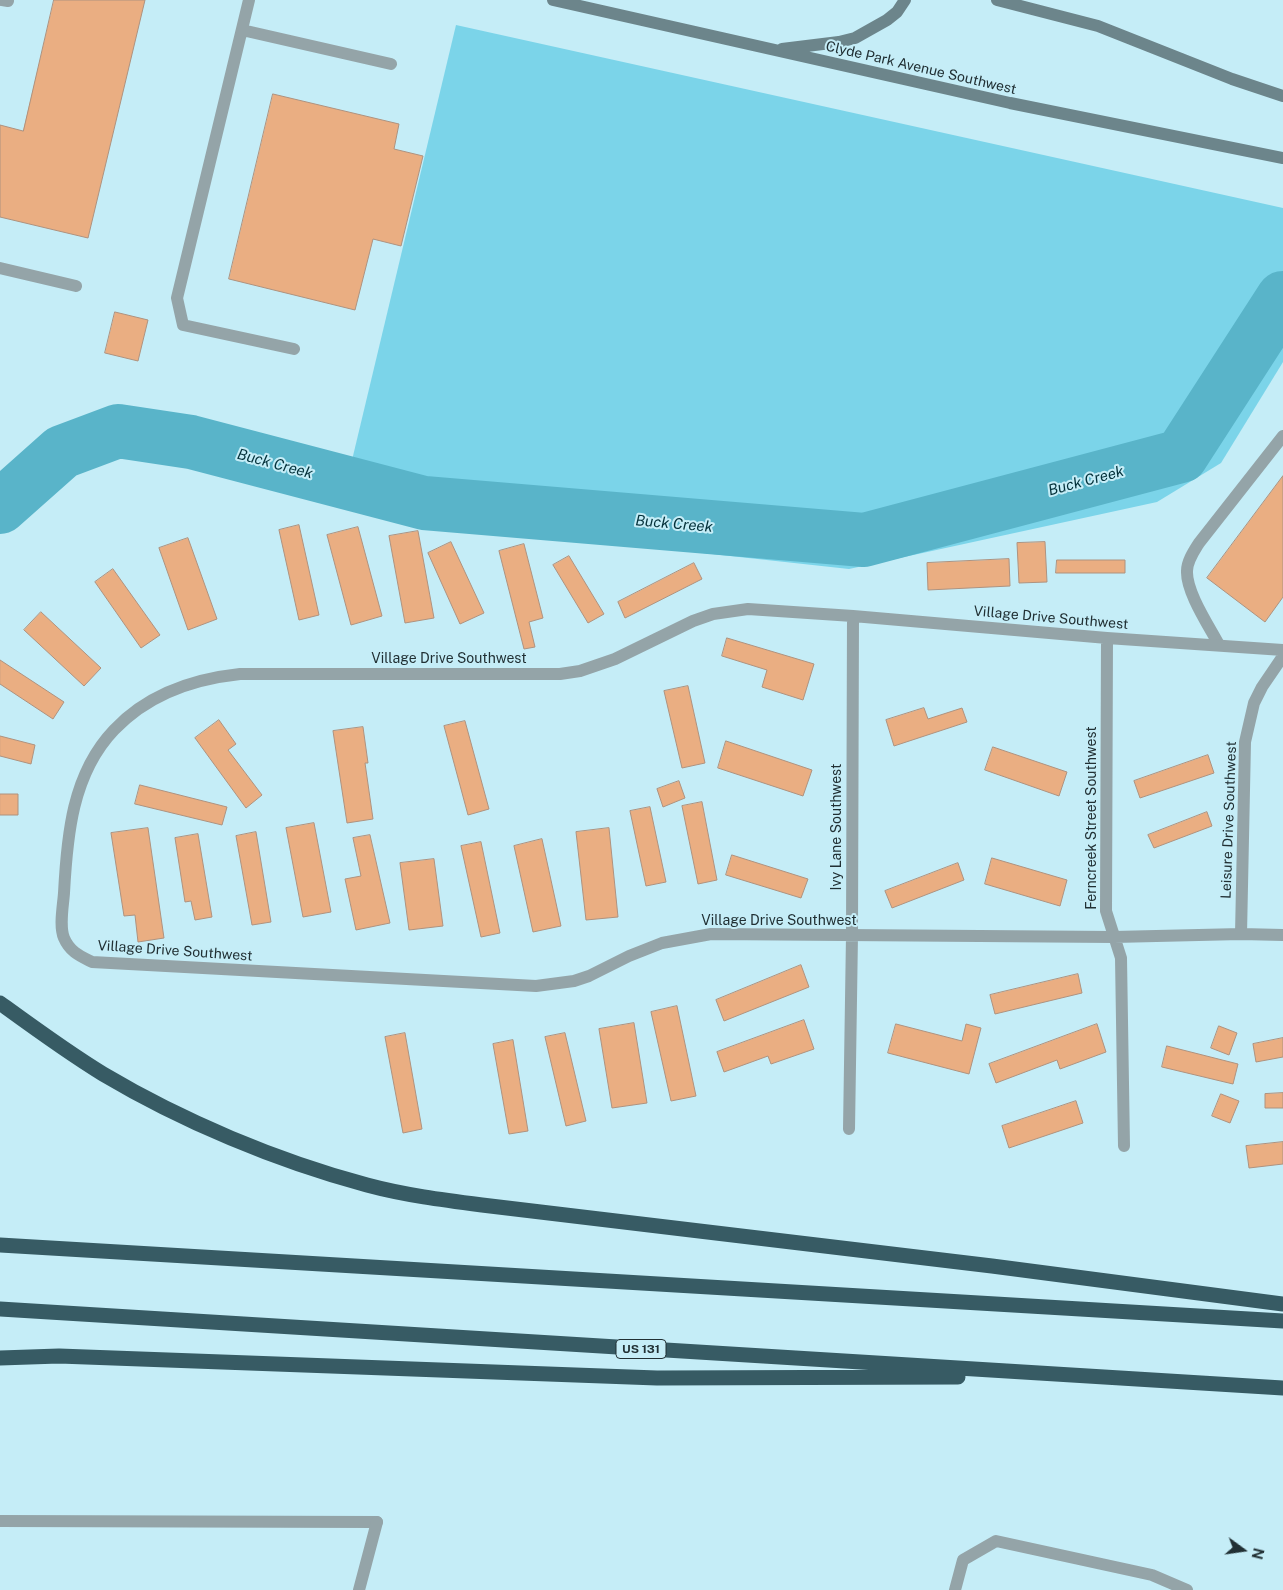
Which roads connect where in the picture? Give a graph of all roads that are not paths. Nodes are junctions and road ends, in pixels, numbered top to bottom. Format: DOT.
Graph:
graph roads {
  1 [pos="2,0"];
  2 [pos="8,0"];
  3 [pos="249,0"];
  4 [pos="554,0"];
  5 [pos="904,0"];
  6 [pos="997,0"];
  7 [pos="242,30"];
  8 [pos="772,50"];
  9 [pos="391,64"];
  10 [pos="1283,96"];
  11 [pos="1283,158"];
  12 [pos="0,268"];
  13 [pos="76,286"];
  14 [pos="294,349"];
  15 [pos="1283,436"];
  16 [pos="853,616"];
  17 [pos="1107,638"];
  18 [pos="1219,645"];
  19 [pos="1283,650"];
  20 [pos="1283,656"];
  21 [pos="1241,934"];
  22 [pos="852,935"];
  23 [pos="1283,935"];
  24 [pos="1114,937"];
  25 [pos="0,1003"];
  26 [pos="849,1129"];
  27 [pos="1124,1146"];
  28 [pos="0,1245"];
  29 [pos="1283,1304"];
  30 [pos="0,1309"];
  31 [pos="1283,1321"];
  32 [pos="0,1358"];
  33 [pos="1101,1377"];
  34 [pos="1283,1388"];
  35 [pos="0,1521"];
  36 [pos="359,1590"];
  37 [pos="955,1590"];
  38 [pos="1187,1590"];
  1 -- 2 [label="street"];
  3 -- 7 [label="street"];
  4 -- 8 [label="main road, Clyde Park Avenue Southwest"];
  5 -- 8 [label="main road"];
  6 -- 10 [label="main road"];
  7 -- 9 [label="street"];
  7 -- 14 [label="street"];
  8 -- 11 [label="main road, Clyde Park Avenue Southwest"];
  12 -- 13 [label="street"];
  15 -- 18 [label="street"];
  16 -- 17 [label="street, Village Drive Southwest"];
  16 -- 22 [label="street, Ivy Lane Southwest"];
  16 -- 22 [label="street, Village Drive Southwest"];
  17 -- 18 [label="street, Village Drive Southwest"];
  17 -- 24 [label="street, Ferncreek Street Southwest"];
  18 -- 19 [label="street, Village Drive Southwest"];
  20 -- 21 [label="street, Leisure Drive Southwest"];
  21 -- 23 [label="street, Village Drive Southwest"];
  21 -- 24 [label="street, Village Drive Southwest"];
  22 -- 24 [label="street, Village Drive Southwest"];
  22 -- 26 [label="street, Ivy Lane Southwest"];
  24 -- 27 [label="street, Ferncreek Street Southwest"];
  25 -- 29 [label="highway"];
  28 -- 31 [label="highway"];
  30 -- 33 [label="highway, US 131"];
  32 -- 33 [label="highway"];
  33 -- 34 [label="highway, US 131"];
  35 -- 36 [label="street"];
  37 -- 38 [label="street"];
}
